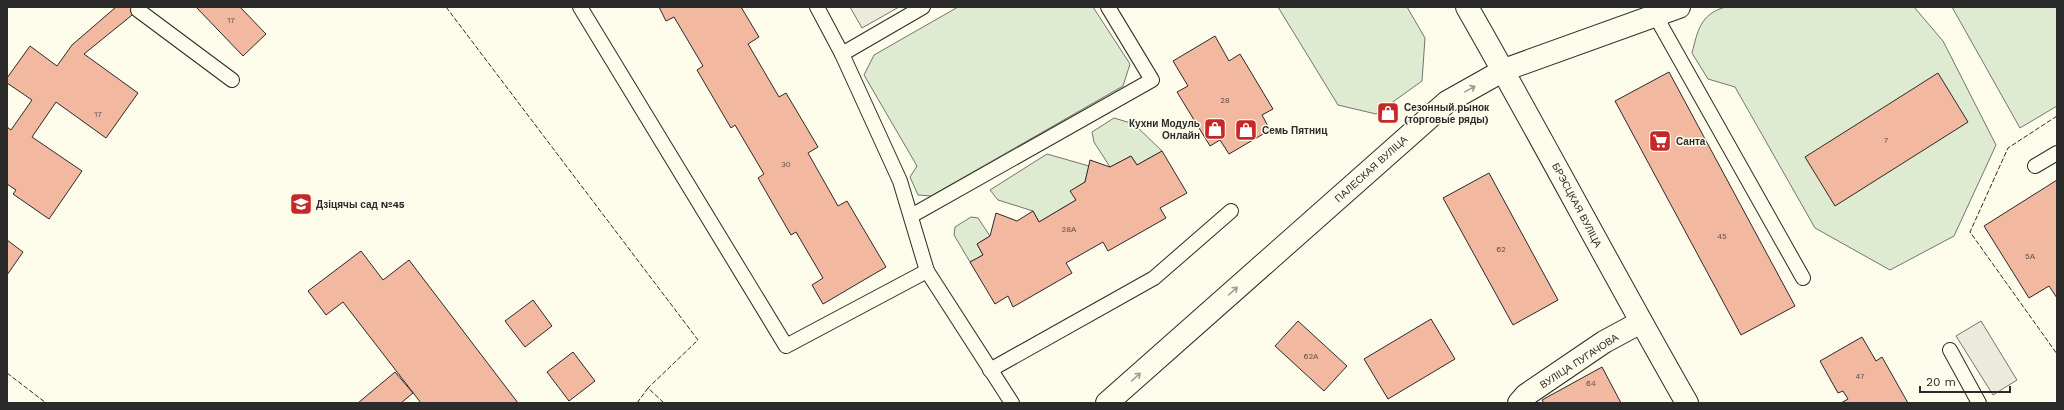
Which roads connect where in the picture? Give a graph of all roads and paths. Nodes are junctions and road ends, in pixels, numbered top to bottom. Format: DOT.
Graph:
graph roads {
  1 [pos="580,7"];
  2 [pos="817,7"];
  3 [pos="923,7"];
  4 [pos="1108,7"];
  5 [pos="1467,7"];
  6 [pos="1679,7"];
  7 [pos="138,10"];
  8 [pos="1654,11"];
  9 [pos="842,54"];
  10 [pos="1504,70"];
  11 [pos="232,80"];
  12 [pos="2057,153"];
  13 [pos="2035,166"];
  14 [pos="1231,212"];
  15 [pos="911,216"];
  16 [pos="927,271"];
  17 [pos="1803,278"];
  18 [pos="1641,322"];
  19 [pos="1950,350"];
  20 [pos="990,370"];
  21 [pos="1012,403"];
  22 [pos="1107,403"];
  23 [pos="1520,403"];
  24 [pos="1687,403"];
  25 [pos="1979,403"];
  1 -- 16 [label="lane"];
  2 -- 9 [label="lane"];
  3 -- 9 [label="lane"];
  4 -- 15 [label="lane"];
  5 -- 10 [label="street, БРЭСЦКАЯ ВУЛІЦА"];
  6 -- 8 [label="street, ПАЛЕСКАЯ ВУЛІЦА"];
  7 -- 11 [label="lane"];
  8 -- 10 [label="street, ПАЛЕСКАЯ ВУЛІЦА"];
  8 -- 17 [label="lane"];
  9 -- 15 [label="lane"];
  10 -- 18 [label="street, БРЭСЦКАЯ ВУЛІЦА"];
  22 -- 10 [label="street, ПАЛЕСКАЯ ВУЛІЦА, one-way"];
  12 -- 13 [label="lane"];
  14 -- 20 [label="lane"];
  15 -- 16 [label="lane"];
  16 -- 20 [label="lane"];
  18 -- 23 [label="street, ВУЛІЦА ПУГАЧОВА"];
  18 -- 24 [label="street, БРЭСЦКАЯ ВУЛІЦА"];
  19 -- 25 [label="lane"];
  20 -- 21 [label="lane"];
}
